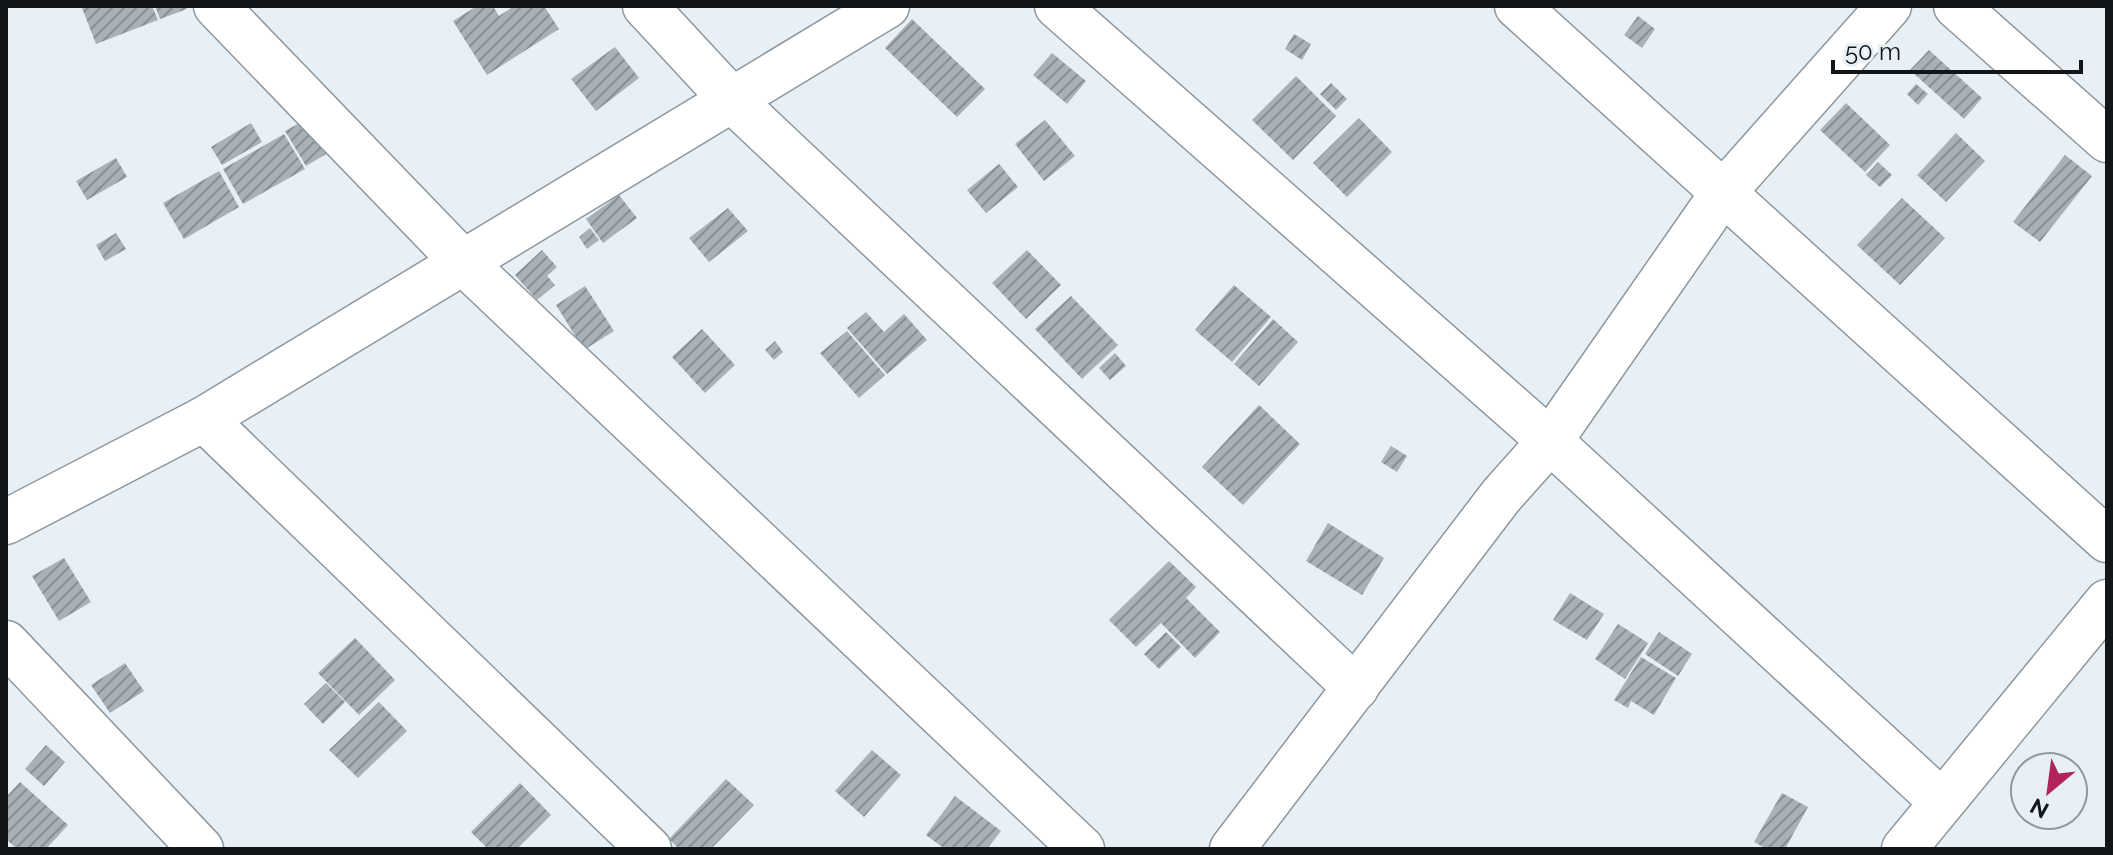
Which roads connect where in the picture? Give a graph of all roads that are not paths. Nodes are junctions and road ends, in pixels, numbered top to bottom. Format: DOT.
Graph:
graph roads {
  1 [pos="216,6"];
  2 [pos="645,6"];
  3 [pos="887,6"];
  4 [pos="1057,6"];
  5 [pos="1517,6"];
  6 [pos="1889,6"];
  7 [pos="1956,6"];
  8 [pos="732,100"];
  9 [pos="2107,140"];
  10 [pos="1722,194"];
  11 [pos="463,262"];
  12 [pos="204,419"];
  13 [pos="1550,441"];
  14 [pos="7,518"];
  15 [pos="2107,540"];
  16 [pos="2107,602"];
  17 [pos="6,643"];
  18 [pos="1356,688"];
  19 [pos="1942,802"];
  20 [pos="201,849"];
  21 [pos="649,849"];
  22 [pos="1082,849"];
  23 [pos="1232,849"];
  24 [pos="1904,849"];
  1 -- 11 [label="street"];
  2 -- 8 [label="street"];
  3 -- 8 [label="street"];
  4 -- 13 [label="street"];
  5 -- 10 [label="street"];
  6 -- 10 [label="street"];
  7 -- 9 [label="street"];
  8 -- 11 [label="street"];
  8 -- 18 [label="street"];
  10 -- 13 [label="street"];
  10 -- 15 [label="street"];
  11 -- 12 [label="street"];
  11 -- 22 [label="street"];
  12 -- 14 [label="street"];
  12 -- 21 [label="street"];
  13 -- 18 [label="street"];
  13 -- 19 [label="street"];
  16 -- 19 [label="street"];
  17 -- 20 [label="street"];
  18 -- 23 [label="street"];
  19 -- 24 [label="street"];
}
